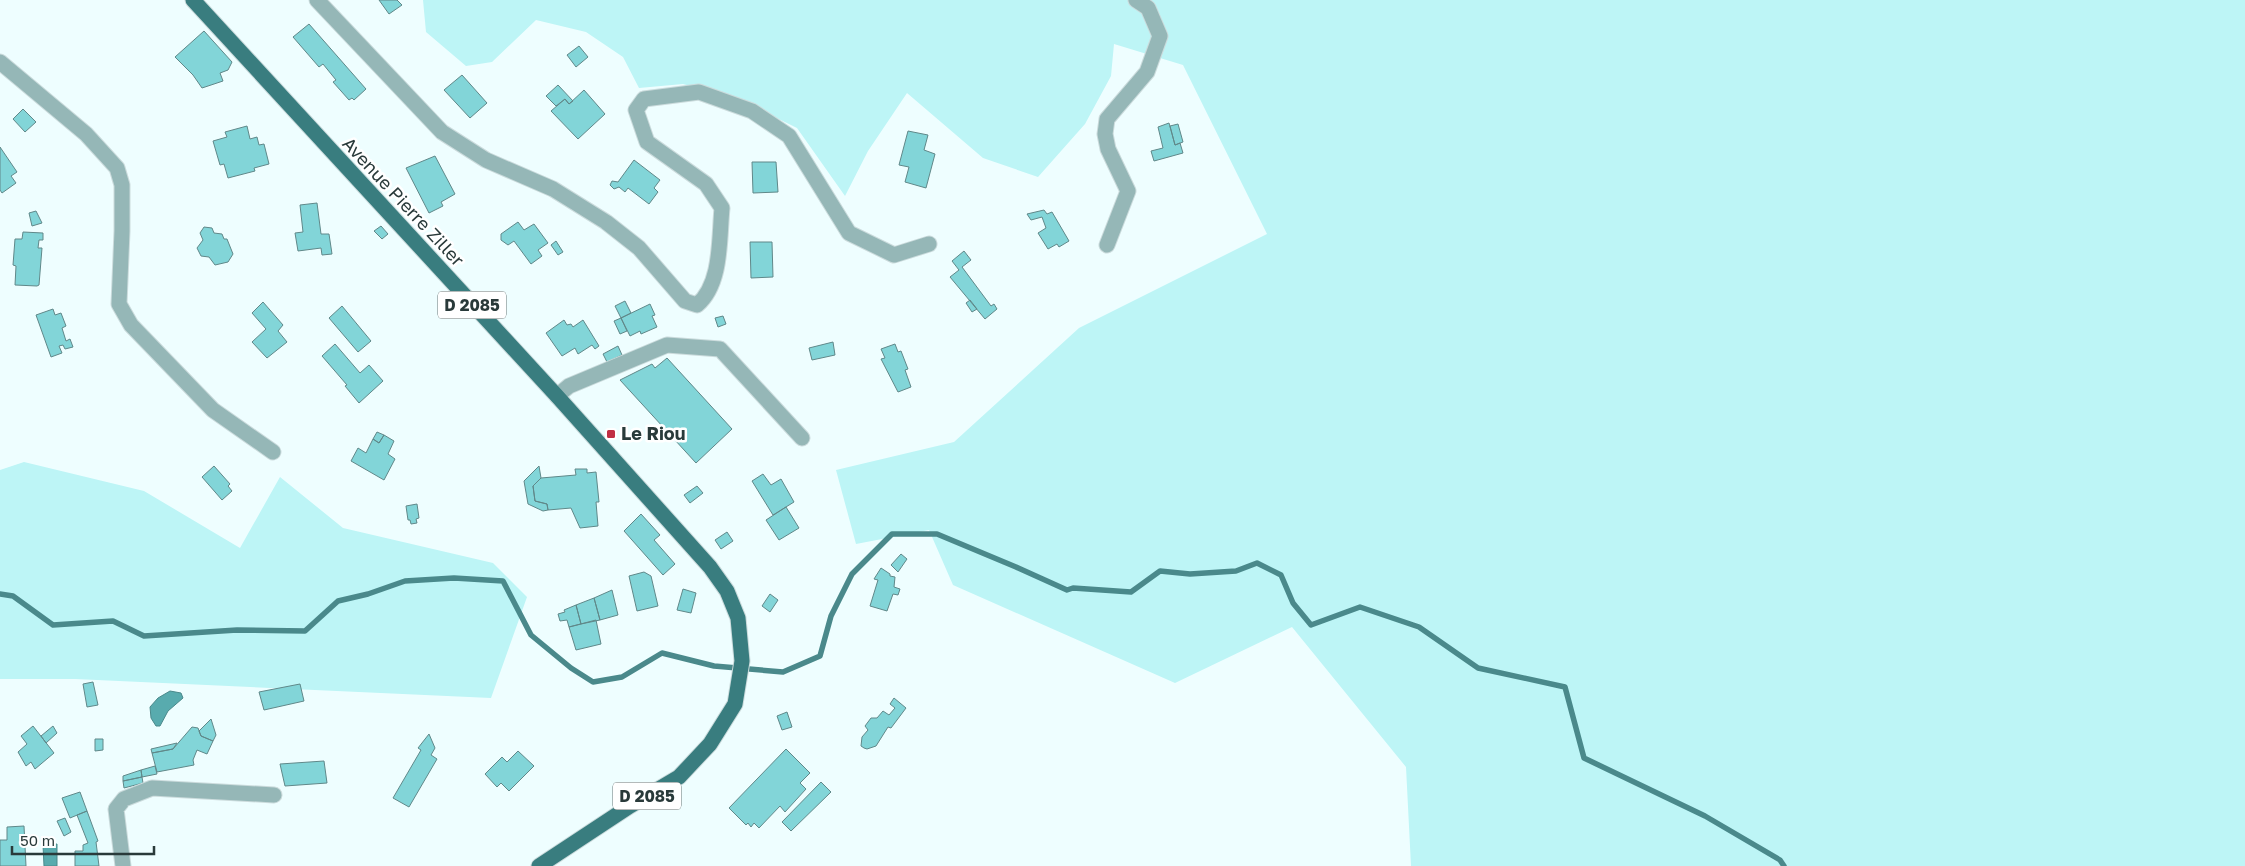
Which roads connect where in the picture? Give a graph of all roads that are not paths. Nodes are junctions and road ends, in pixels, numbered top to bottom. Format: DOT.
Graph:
graph roads {
  1 [pos="193,0"];
  2 [pos="318,0"];
  3 [pos="1136,0"];
  4 [pos="0,62"];
  5 [pos="929,244"];
  6 [pos="1106,245"];
  7 [pos="557,396"];
  8 [pos="802,438"];
  9 [pos="273,452"];
  10 [pos="274,795"];
  11 [pos="123,866"];
  12 [pos="539,866"];
  1 -- 7 [label="main road, Avenue Pierre Ziller / D 2085"];
  2 -- 5 [label="street"];
  3 -- 6 [label="street"];
  4 -- 9 [label="street"];
  7 -- 8 [label="street"];
  7 -- 12 [label="main road, Avenue Pierre Ziller / D 2085"];
  10 -- 11 [label="street"];
}
